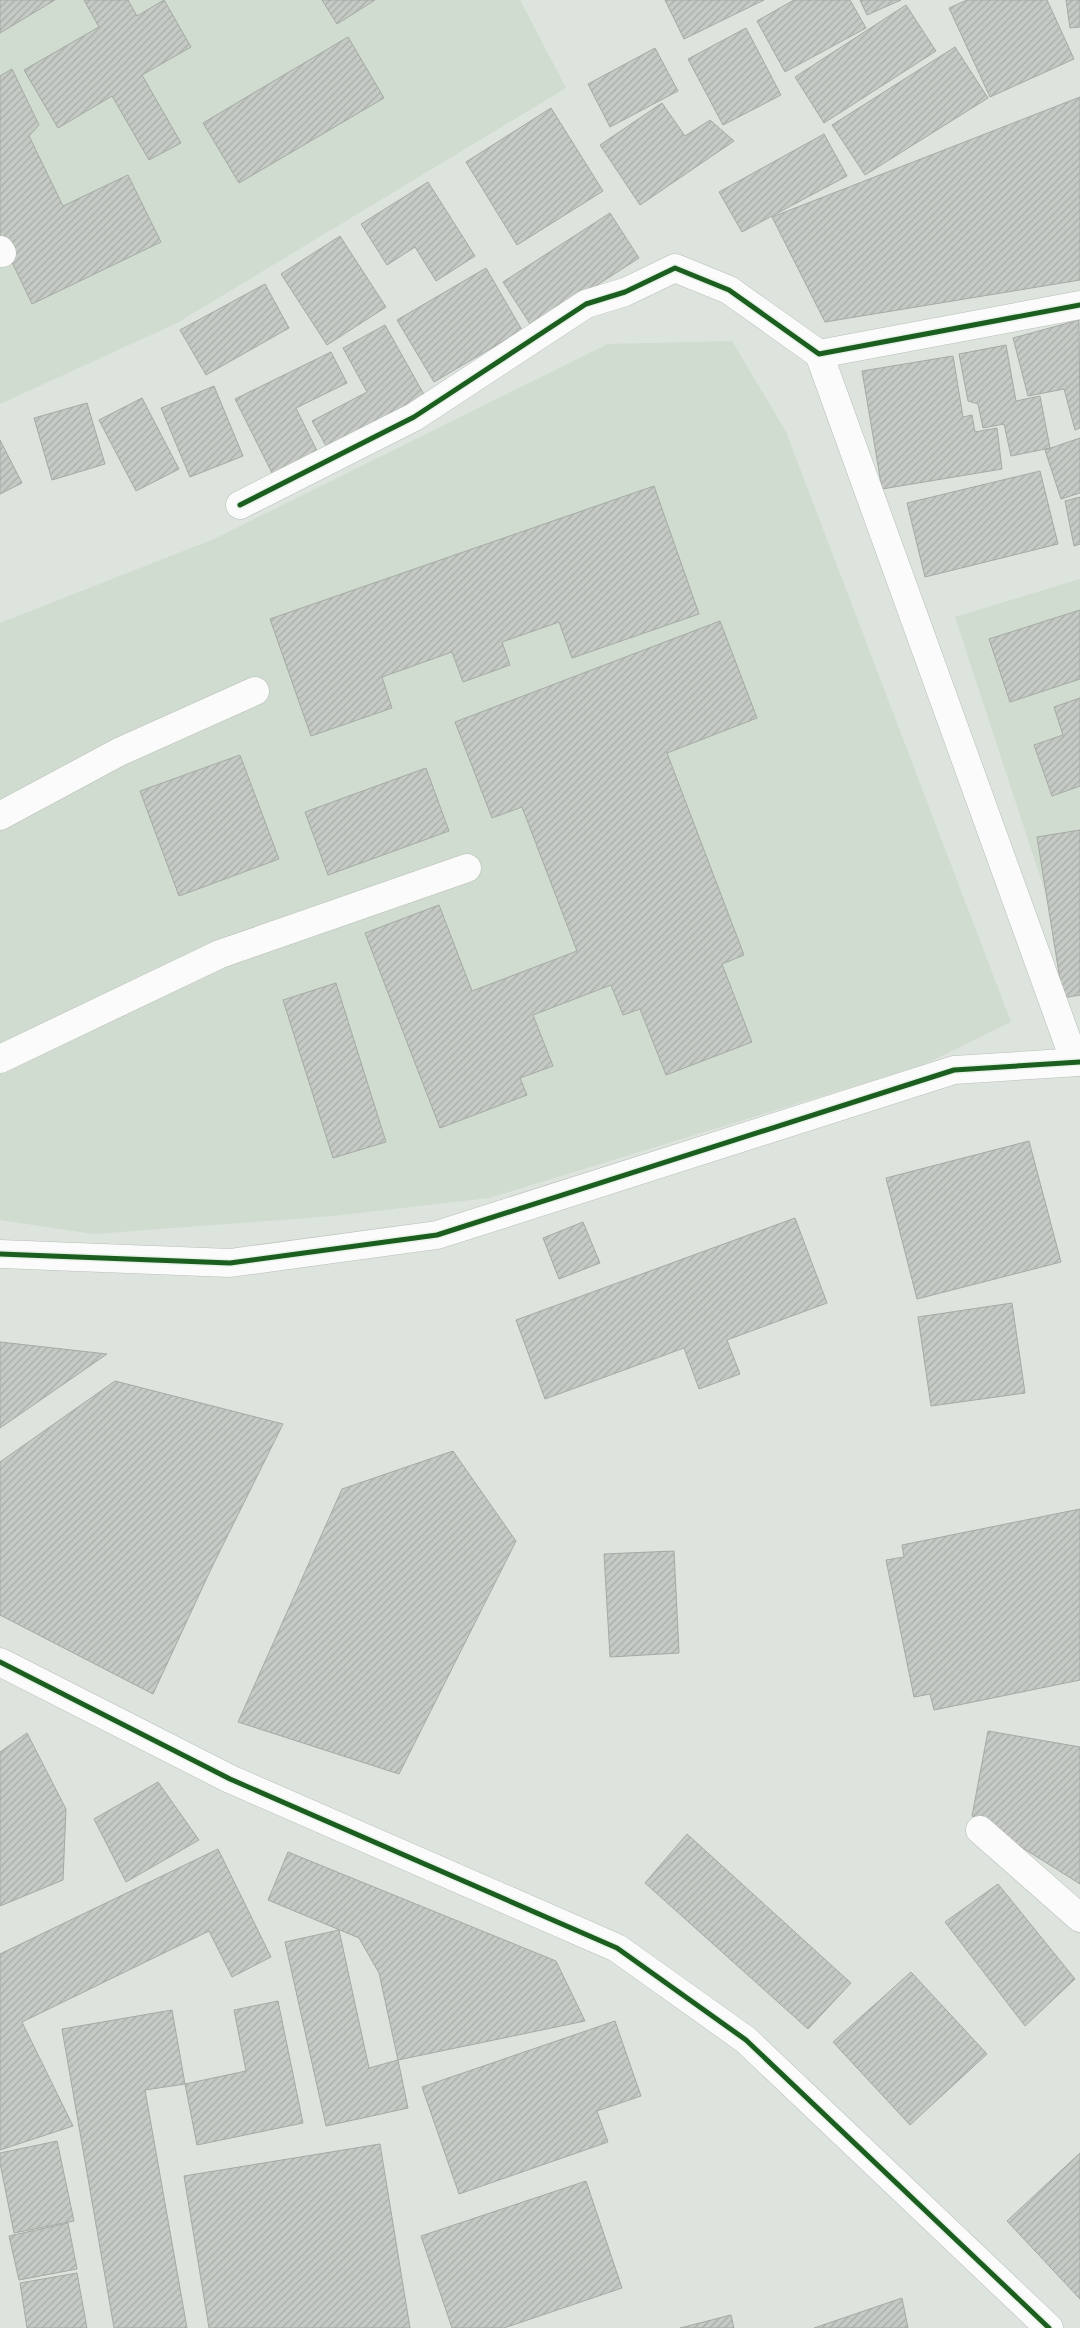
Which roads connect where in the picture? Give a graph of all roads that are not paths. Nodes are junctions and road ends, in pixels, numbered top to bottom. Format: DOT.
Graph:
graph roads {
  1 [pos="1080,305"];
  2 [pos="819,354"];
  3 [pos="240,505"];
  4 [pos="255,690"];
  5 [pos="0,816"];
  6 [pos="467,868"];
  7 [pos="0,1059"];
  8 [pos="1078,1062"];
  9 [pos="0,1254"];
  10 [pos="0,1662"];
  11 [pos="980,1830"];
  12 [pos="1080,1918"];
  13 [pos="1049,2328"];
  1 -- 2 [label="street"];
  2 -- 3 [label="street"];
  2 -- 8 [label="street"];
  4 -- 5 [label="street"];
  6 -- 7 [label="street"];
  8 -- 9 [label="street"];
  10 -- 13 [label="street"];
  11 -- 12 [label="street"];
}
